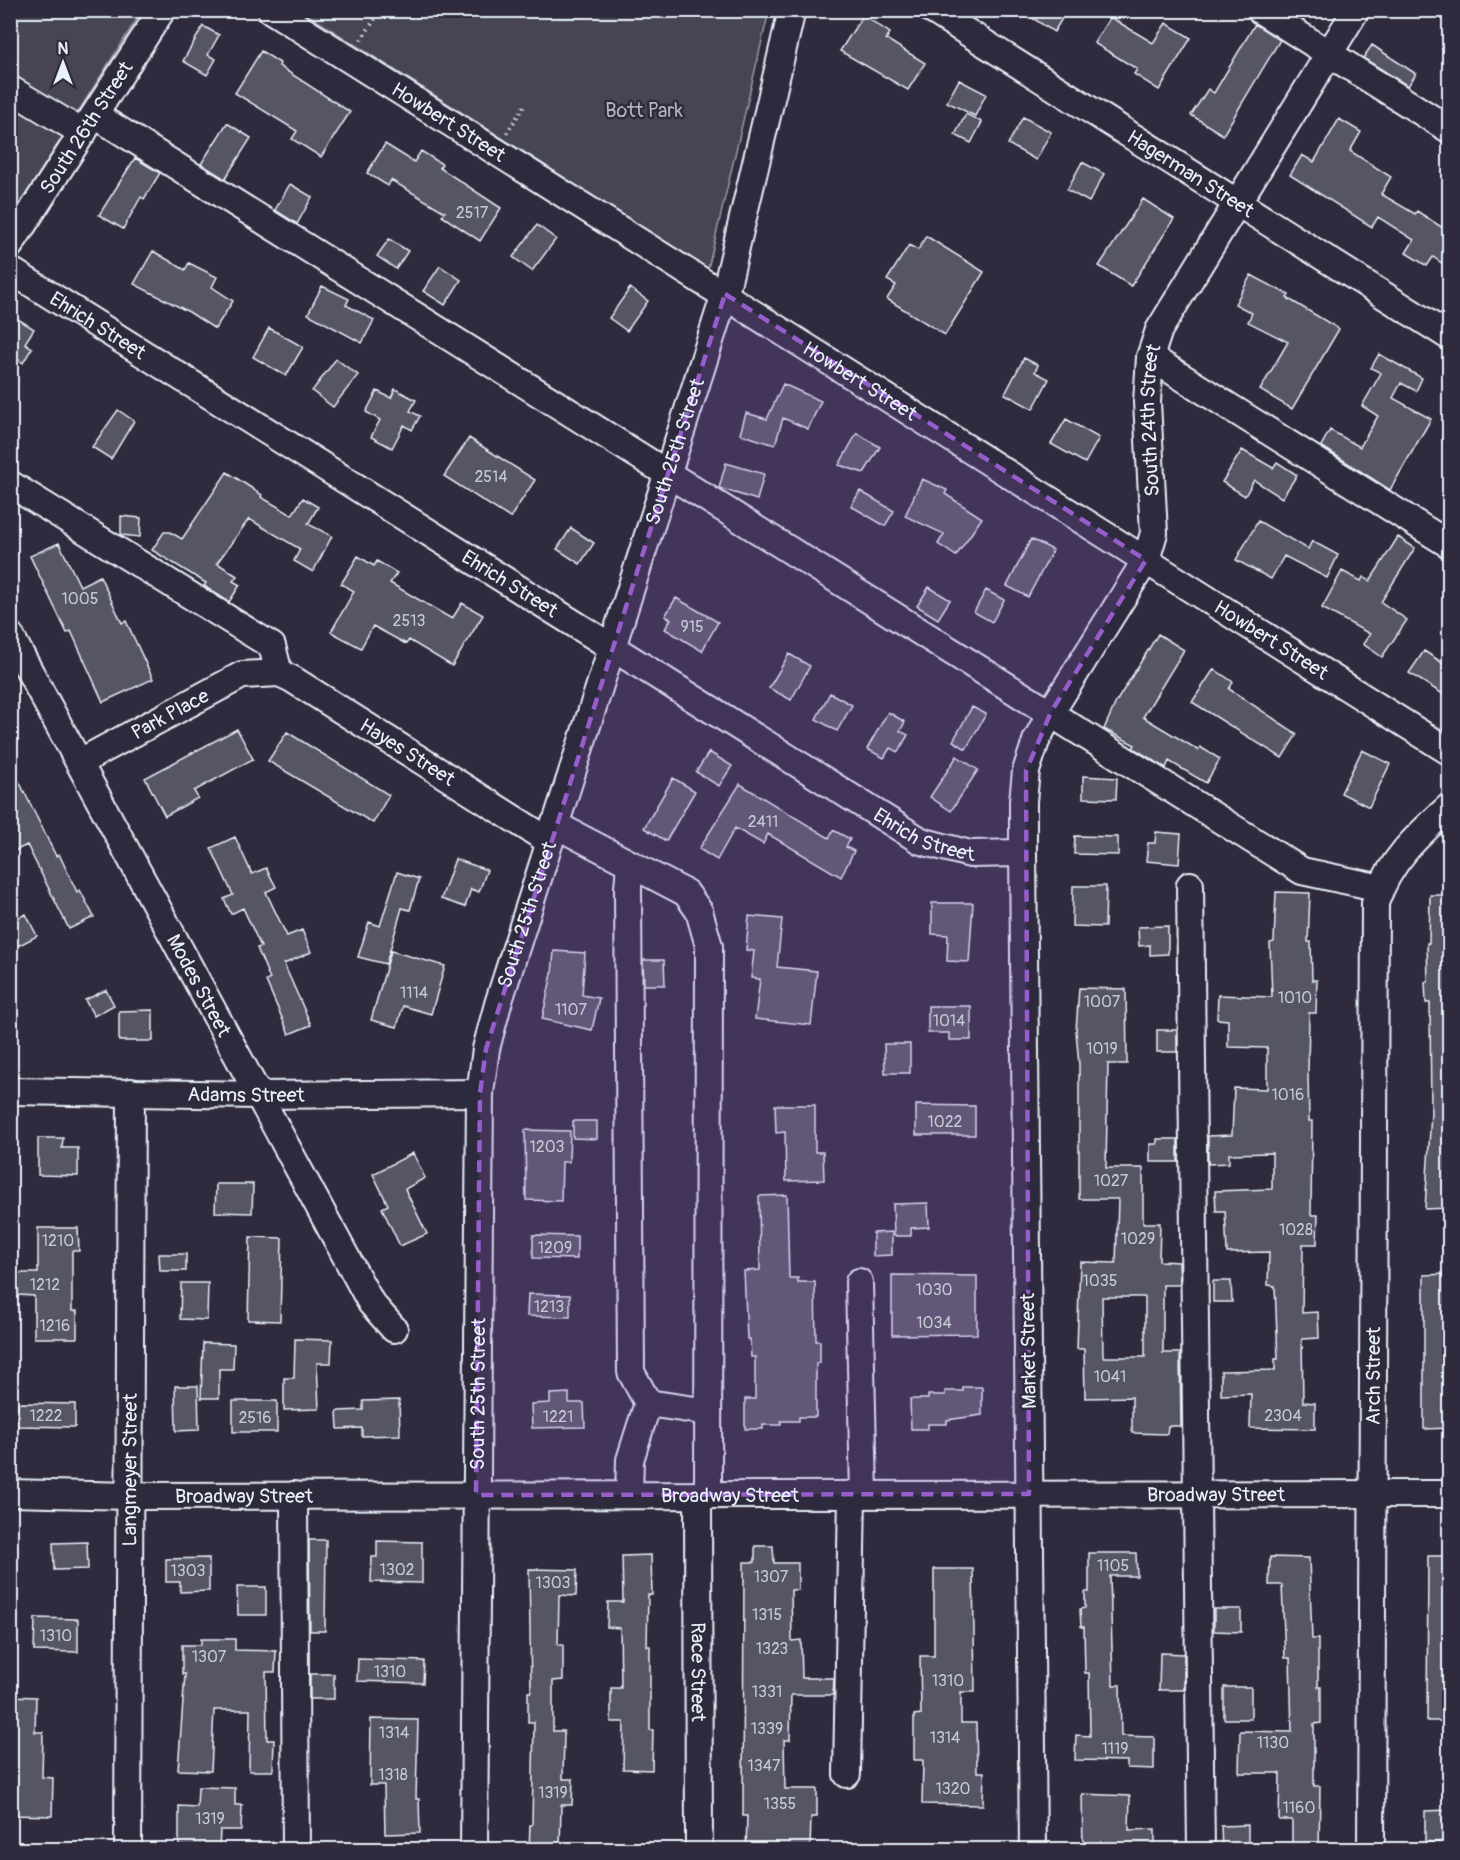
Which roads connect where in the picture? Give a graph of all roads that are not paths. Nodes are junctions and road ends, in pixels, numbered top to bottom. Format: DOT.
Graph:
graph roads {
  1 [pos="162,10"];
  2 [pos="272,10"];
  3 [pos="792,10"];
  4 [pos="932,10"];
  5 [pos="1260,10"];
  6 [pos="1356,10"];
  7 [pos="1329,55"];
  8 [pos="10,89"];
  9 [pos="89,124"];
  10 [pos="1449,130"];
  11 [pos="1236,204"];
  12 [pos="10,245"];
  13 [pos="10,270"];
  14 [pos="724,294"];
  15 [pos="1449,337"];
  16 [pos="1150,357"];
  17 [pos="667,476"];
  18 [pos="10,484"];
  19 [pos="1449,545"];
  20 [pos="1146,560"];
  21 [pos="10,635"];
  22 [pos="613,647"];
  23 [pos="270,674"];
  24 [pos="1051,712"];
  25 [pos="1449,752"];
  26 [pos="80,762"];
  27 [pos="1449,806"];
  28 [pos="552,832"];
  29 [pos="1023,853"];
  30 [pos="630,864"];
  31 [pos="1190,885"];
  32 [pos="1378,895"];
  33 [pos="10,1091"];
  34 [pos="131,1092"];
  35 [pos="480,1093"];
  36 [pos="258,1095"];
  37 [pos="859,1282"];
  38 [pos="394,1329"];
  39 [pos="648,1403"];
  40 [pos="708,1412"];
  41 [pos="10,1493"];
  42 [pos="858,1494"];
  43 [pos="1029,1494"];
  44 [pos="1372,1494"];
  45 [pos="1449,1494"];
  46 [pos="294,1495"];
  47 [pos="476,1495"];
  48 [pos="629,1495"];
  49 [pos="703,1495"];
  50 [pos="1199,1495"];
  51 [pos="130,1496"];
  52 [pos="847,1774"];
  53 [pos="128,1850"];
  54 [pos="296,1850"];
  55 [pos="474,1850"];
  56 [pos="699,1850"];
  57 [pos="1033,1850"];
  58 [pos="1202,1850"];
  59 [pos="1371,1850"];
  1 -- 9 [label="street, South 26th Street"];
  2 -- 14 [label="street, Howbert Street"];
  3 -- 14 [label="street, South 25th Street"];
  4 -- 11 [label="street, Hagerman Street"];
  5 -- 7 [label="street"];
  6 -- 7 [label="street, South 24th Street"];
  7 -- 10 [label="street"];
  7 -- 11 [label="street, South 24th Street"];
  8 -- 9 [label="street"];
  9 -- 12 [label="street, South 26th Street"];
  9 -- 17 [label="street"];
  11 -- 15 [label="street, Hagerman Street"];
  11 -- 16 [label="street, South 24th Street"];
  13 -- 22 [label="street, Ehrich Street"];
  14 -- 17 [label="street, South 25th Street"];
  14 -- 20 [label="street, Howbert Street"];
  16 -- 19 [label="street"];
  16 -- 20 [label="street, South 24th Street"];
  17 -- 22 [label="street, South 25th Street"];
  17 -- 24 [label="street"];
  18 -- 23 [label="street"];
  20 -- 24 [label="street, South 24th Street"];
  20 -- 25 [label="street, Howbert Street"];
  21 -- 26 [label="street, Modes Street"];
  22 -- 28 [label="street, South 25th Street"];
  22 -- 29 [label="street, Ehrich Street"];
  23 -- 26 [label="street, Park Place"];
  23 -- 28 [label="street, Hayes Street"];
  24 -- 29 [label="street, South 24th Street"];
  24 -- 32 [label="street"];
  26 -- 36 [label="street, Modes Street"];
  27 -- 32 [label="street"];
  28 -- 30 [label="street, Hayes Street"];
  28 -- 35 [label="street, South 25th Street"];
  29 -- 43 [label="street, Market Street"];
  30 -- 39 [label="street"];
  30 -- 40 [label="street, Race Street"];
  31 -- 50 [label="street"];
  32 -- 44 [label="street, Arch Street"];
  33 -- 34 [label="street, Adams Street"];
  34 -- 36 [label="street, Adams Street"];
  34 -- 51 [label="street, Langmeyer Street"];
  35 -- 36 [label="street, Adams Street"];
  35 -- 47 [label="street, South 25th Street"];
  36 -- 38 [label="street, Modes Street"];
  37 -- 42 [label="street"];
  39 -- 40 [label="street"];
  39 -- 48 [label="street"];
  40 -- 49 [label="street, Race Street"];
  41 -- 51 [label="street, Broadway Street"];
  42 -- 43 [label="street, Broadway Street"];
  42 -- 49 [label="street, Broadway Street"];
  42 -- 52 [label="street"];
  43 -- 50 [label="street, Broadway Street"];
  43 -- 57 [label="street, Market Street"];
  44 -- 45 [label="street, Broadway Street"];
  44 -- 50 [label="street, Broadway Street"];
  44 -- 59 [label="street, Arch Street"];
  46 -- 47 [label="street, Broadway Street"];
  46 -- 51 [label="street, Broadway Street"];
  46 -- 54 [label="street"];
  47 -- 48 [label="street, Broadway Street"];
  47 -- 55 [label="street, South 25th Street"];
  48 -- 49 [label="street, Broadway Street"];
  49 -- 56 [label="street, Race Street"];
  50 -- 58 [label="street"];
  51 -- 53 [label="street, Langmeyer Street"];
}
